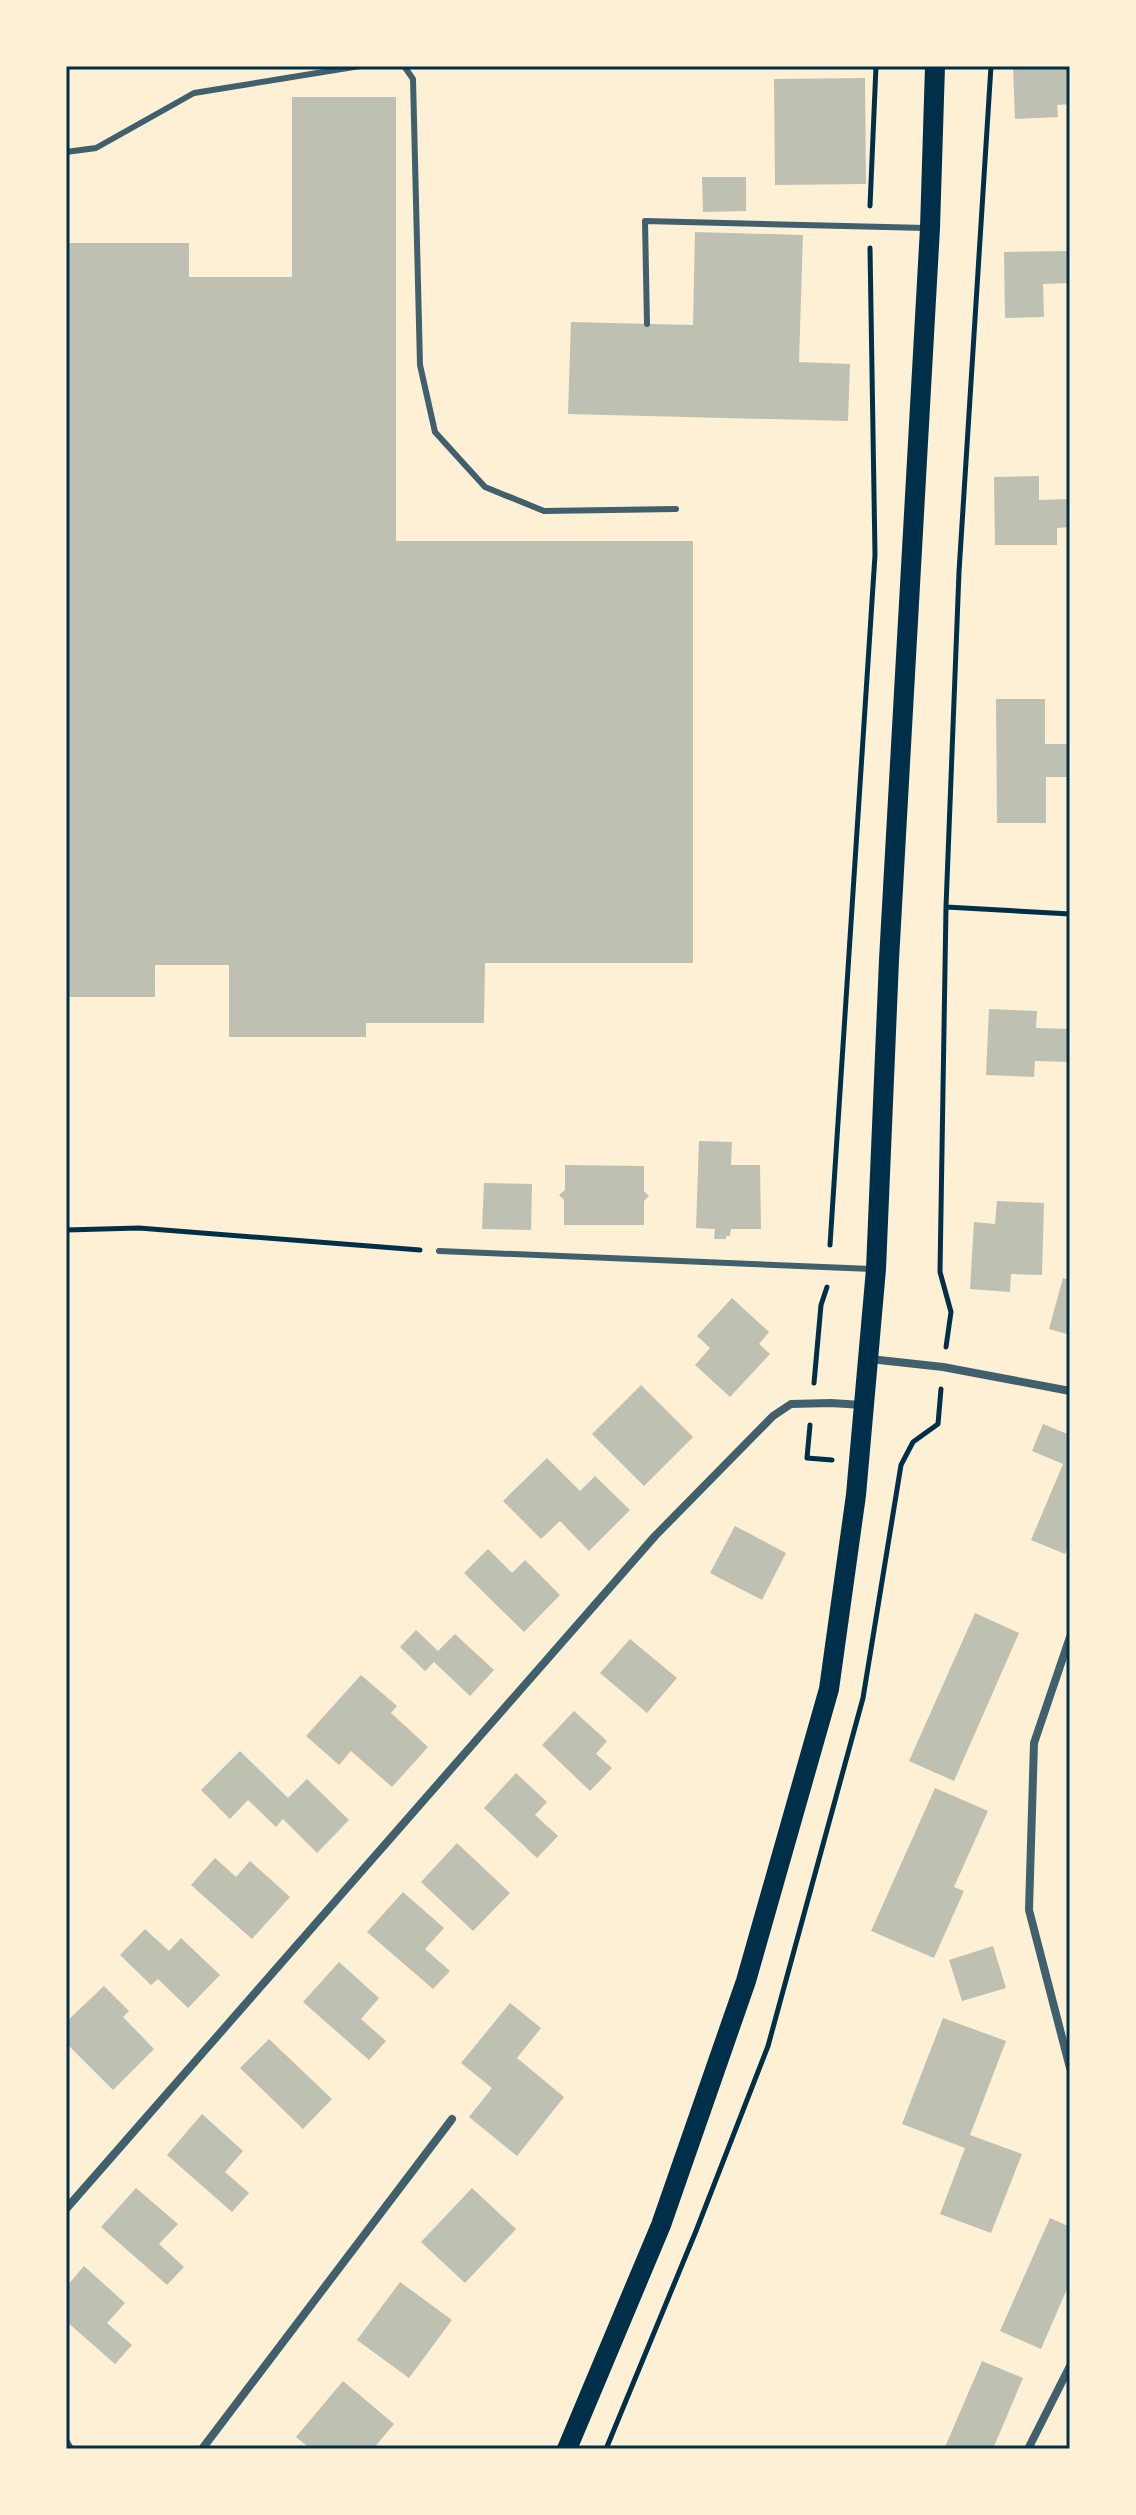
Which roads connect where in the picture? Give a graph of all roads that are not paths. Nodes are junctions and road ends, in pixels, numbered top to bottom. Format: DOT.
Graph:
graph roads {
  1 [pos="360,66"];
  2 [pos="404,66"];
  3 [pos="935,66"];
  4 [pos="66,152"];
  5 [pos="930,228"];
  6 [pos="647,324"];
  7 [pos="676,509"];
  8 [pos="439,1251"];
  9 [pos="876,1269"];
  10 [pos="870,1359"];
  11 [pos="1070,1391"];
  12 [pos="866,1406"];
  13 [pos="1070,1637"];
  14 [pos="1070,2068"];
  15 [pos="452,2119"];
  16 [pos="66,2209"];
  17 [pos="1070,2366"];
  18 [pos="66,2442"];
  19 [pos="70,2449"];
  20 [pos="202,2449"];
  21 [pos="567,2449"];
  22 [pos="1028,2449"];
  1 -- 4 [label="lane"];
  2 -- 7 [label="lane"];
  3 -- 5 [label="main road"];
  5 -- 6 [label="lane"];
  5 -- 9 [label="main road"];
  8 -- 9 [label="lane"];
  9 -- 10 [label="main road"];
  10 -- 11 [label="street"];
  10 -- 12 [label="main road"];
  12 -- 16 [label="street"];
  12 -- 21 [label="main road"];
  13 -- 14 [label="street"];
  15 -- 20 [label="street"];
  17 -- 22 [label="street"];
  18 -- 19 [label="street"];
}
